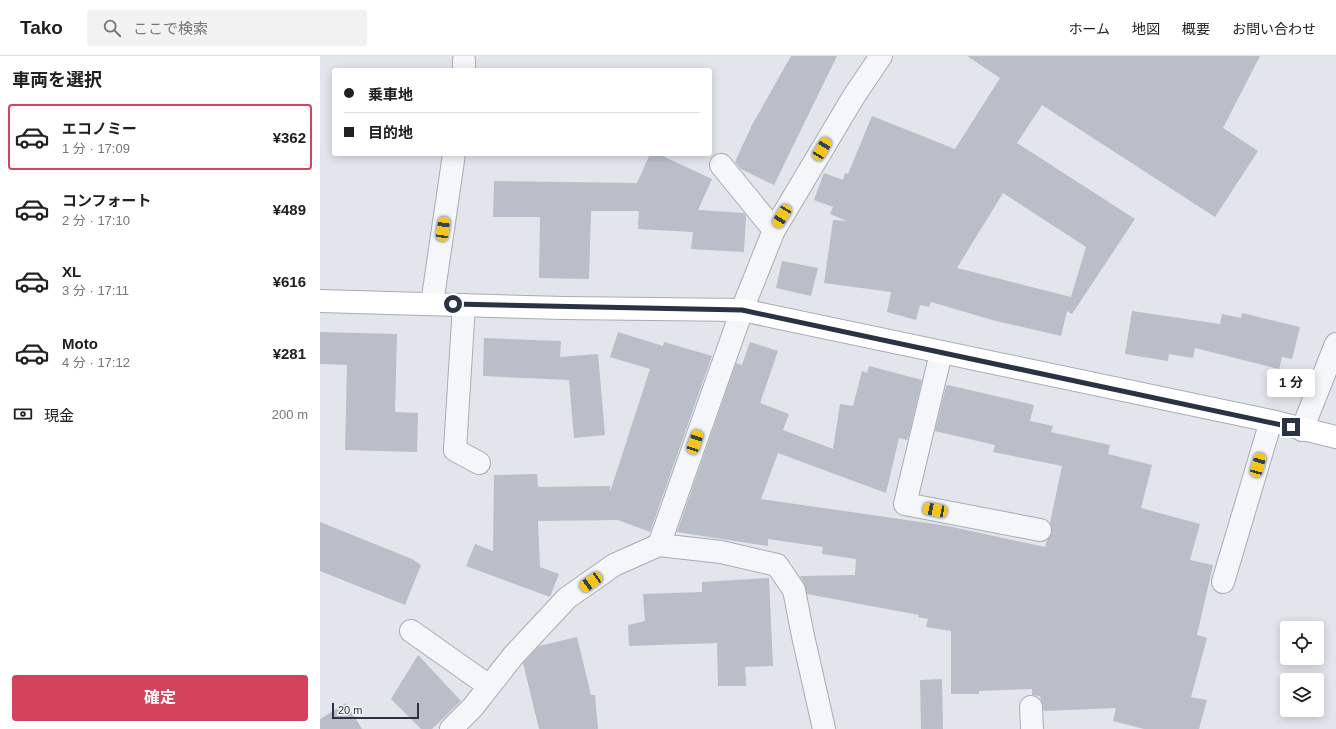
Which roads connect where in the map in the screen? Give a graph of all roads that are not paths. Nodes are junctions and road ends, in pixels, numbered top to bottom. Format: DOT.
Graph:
graph roads {
  1 [pos="881,56"];
  2 [pos="454,156"];
  3 [pos="721,165"];
  4 [pos="774,230"];
  5 [pos="320,301"];
  6 [pos="432,304"];
  7 [pos="464,305"];
  8 [pos="742,310"];
  9 [pos="1336,344"];
  10 [pos="941,353"];
  11 [pos="1271,422"];
  12 [pos="1302,430"];
  13 [pos="1336,437"];
  14 [pos="479,463"];
  15 [pos="1040,530"];
  16 [pos="659,545"];
  17 [pos="1223,582"];
  18 [pos="411,631"];
  19 [pos="490,686"];
  20 [pos="1031,707"];
  21 [pos="451,729"];
  22 [pos="824,729"];
  23 [pos="1032,729"];
  1 -- 4 [label="street"];
  2 -- 6 [label="street"];
  3 -- 4 [label="street"];
  4 -- 8 [label="street"];
  5 -- 6 [label="street"];
  6 -- 7 [label="street"];
  7 -- 8 [label="street"];
  7 -- 14 [label="street"];
  8 -- 10 [label="street"];
  8 -- 16 [label="street"];
  9 -- 12 [label="street"];
  10 -- 11 [label="street"];
  10 -- 15 [label="street"];
  11 -- 12 [label="street"];
  11 -- 17 [label="street"];
  12 -- 13 [label="street"];
  16 -- 19 [label="street"];
  16 -- 22 [label="street"];
  18 -- 19 [label="street"];
  19 -- 21 [label="street"];
  20 -- 23 [label="street"];
}
